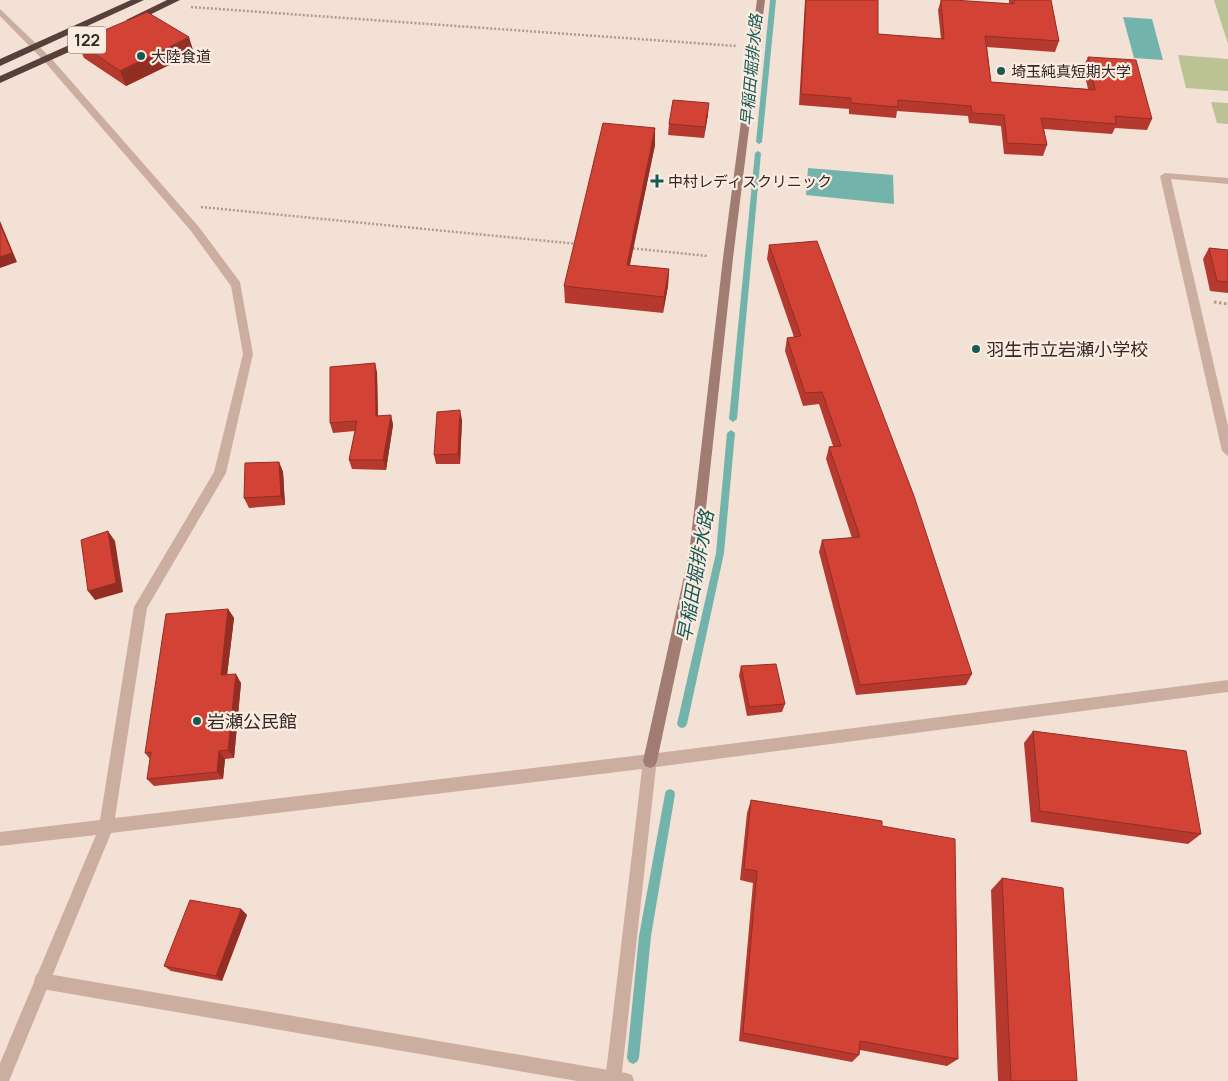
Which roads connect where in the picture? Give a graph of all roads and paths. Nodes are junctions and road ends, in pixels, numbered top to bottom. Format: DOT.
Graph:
graph roads {
  1 [pos="139,0"];
  2 [pos="175,0"];
  3 [pos="762,0"];
  4 [pos="190,7"];
  5 [pos="0,11"];
  6 [pos="124,24"];
  7 [pos="107,32"];
  8 [pos="35,47"];
  9 [pos="756,48"];
  10 [pos="47,59"];
  11 [pos="0,63"];
  12 [pos="0,80"];
  13 [pos="1228,181"];
  14 [pos="173,204"];
  15 [pos="579,244"];
  16 [pos="629,248"];
  17 [pos="728,258"];
  18 [pos="1228,451"];
  19 [pos="1228,686"];
  20 [pos="650,761"];
  21 [pos="107,825"];
  22 [pos="0,839"];
  23 [pos="42,981"];
  24 [pos="618,1080"];
  25 [pos="0,1081"];
  1 -- 8 [label="highway, 122"];
  2 -- 6 [label="highway, 122"];
  3 -- 9 [label="street"];
  4 -- 9 [label="path"];
  5 -- 8 [label="street"];
  7 -- 10 [label="highway, 122"];
  8 -- 10 [label="street"];
  8 -- 11 [label="highway, 122"];
  9 -- 17 [label="street"];
  10 -- 12 [label="highway, 122"];
  10 -- 14 [label="street"];
  13 -- 18 [label="street"];
  14 -- 15 [label="path"];
  14 -- 21 [label="street"];
  16 -- 17 [label="path"];
  17 -- 20 [label="street"];
  19 -- 20 [label="street"];
  20 -- 21 [label="street"];
  20 -- 24 [label="street"];
  21 -- 22 [label="street"];
  21 -- 23 [label="street"];
  23 -- 24 [label="street"];
  23 -- 25 [label="street"];
}
